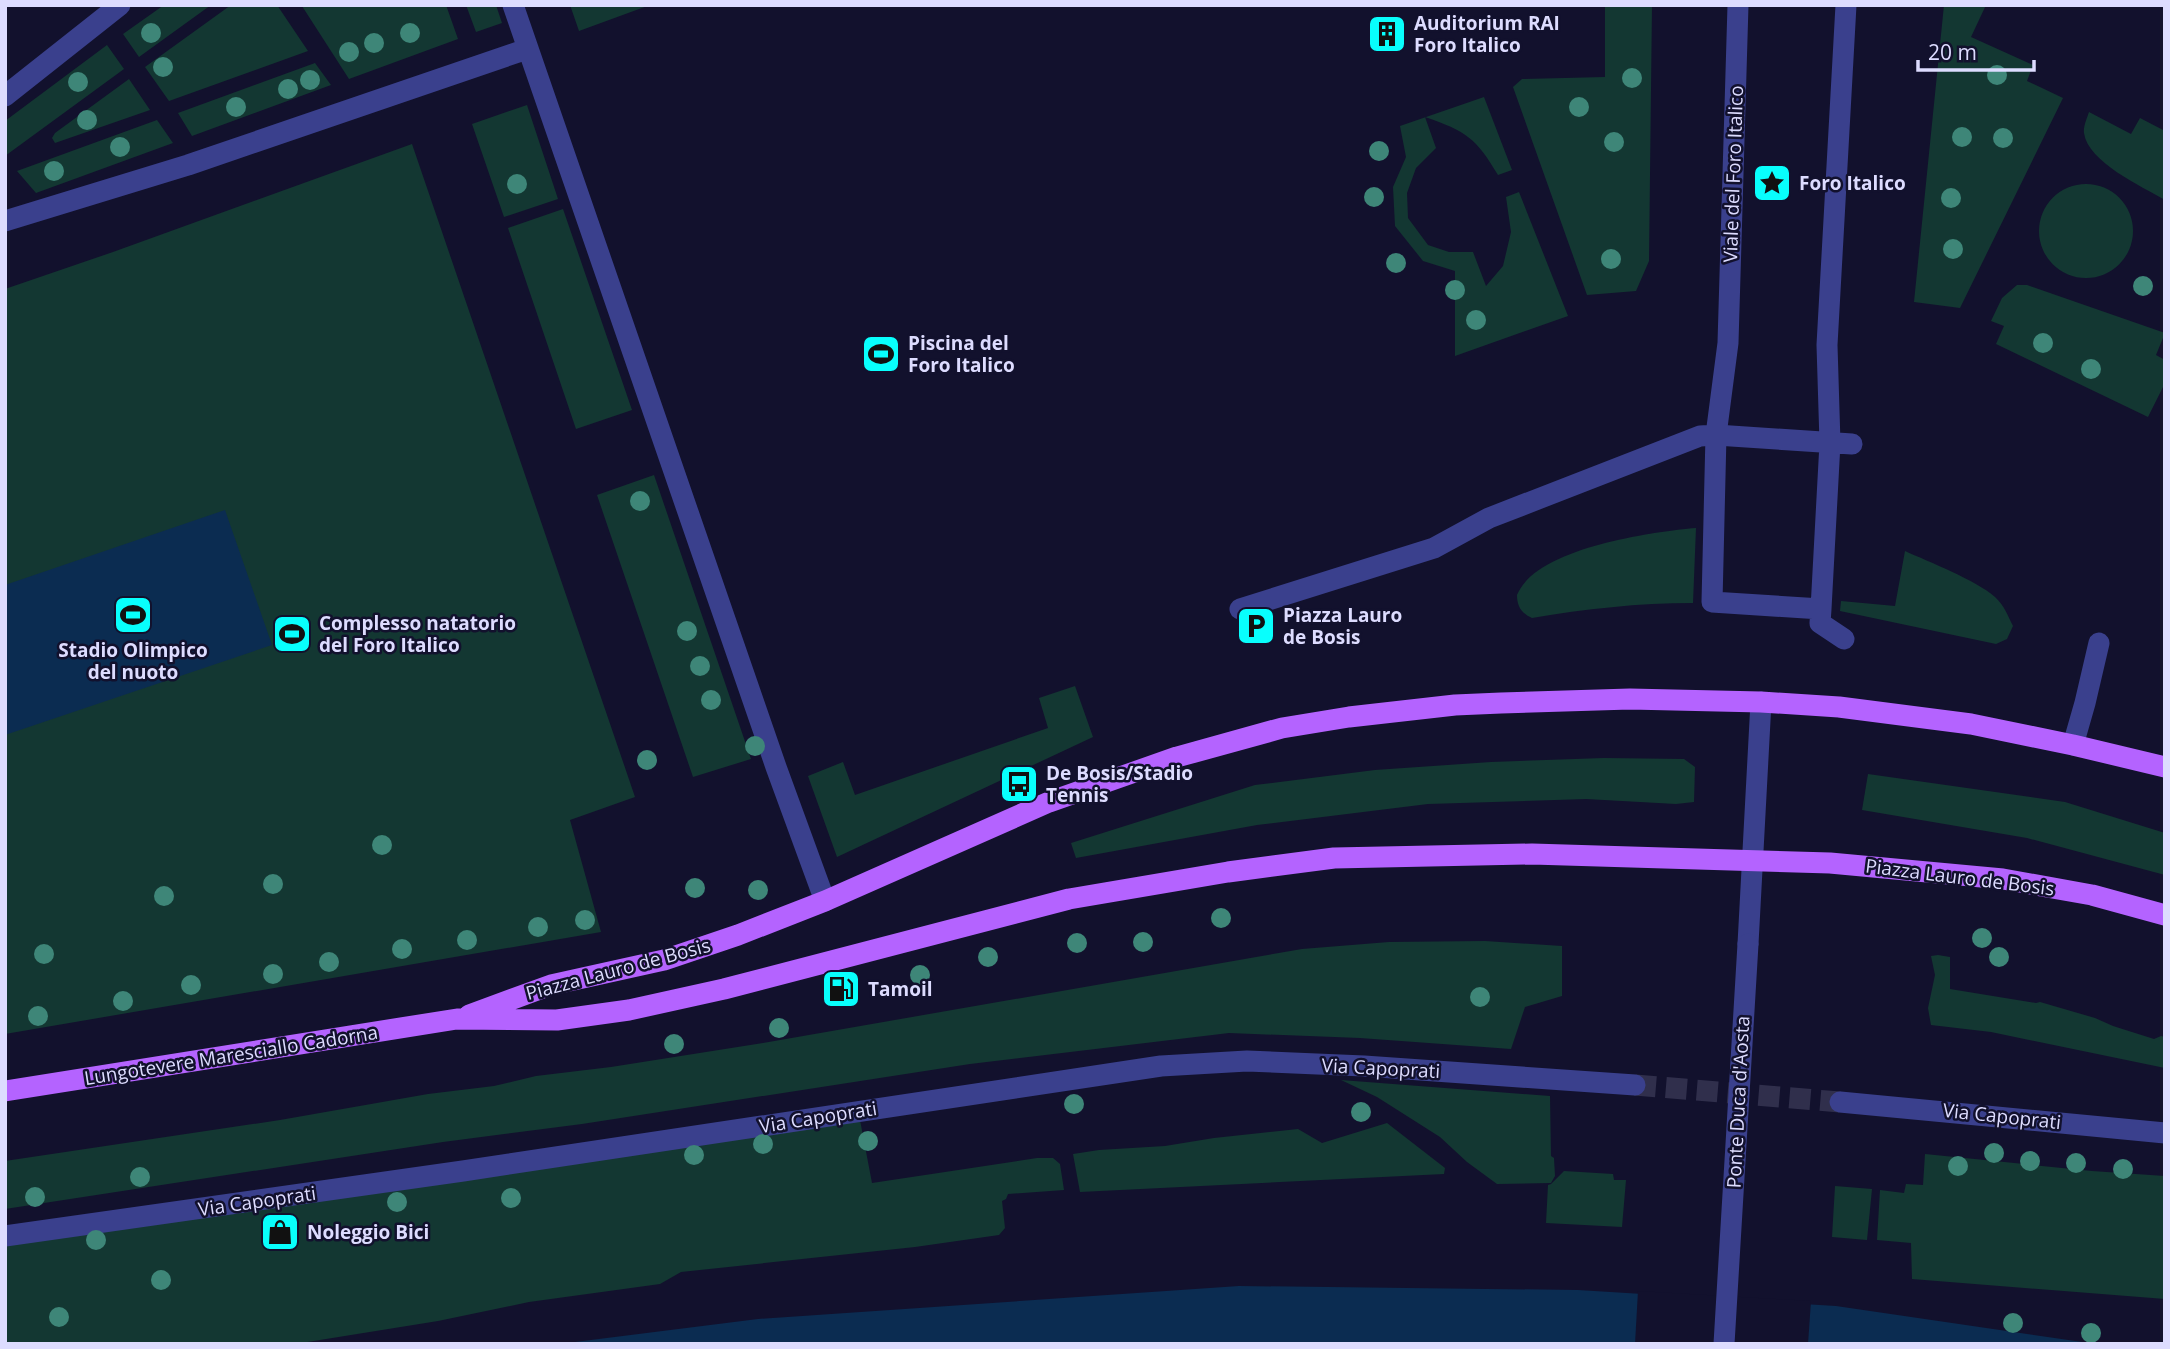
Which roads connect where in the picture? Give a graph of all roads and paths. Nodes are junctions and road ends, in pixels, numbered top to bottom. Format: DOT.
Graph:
graph roads {
  1 [pos="120,5"];
  2 [pos="513,5"];
  3 [pos="1738,5"];
  4 [pos="1846,5"];
  5 [pos="527,49"];
  6 [pos="5,96"];
  7 [pos="5,221"];
  8 [pos="1708,436"];
  9 [pos="1841,443"];
  10 [pos="1240,609"];
  11 [pos="1821,609"];
  12 [pos="1844,639"];
  13 [pos="2099,643"];
  14 [pos="1761,702"];
  15 [pos="2073,745"];
  16 [pos="2165,767"];
  17 [pos="1752,860"];
  18 [pos="825,901"];
  19 [pos="2165,915"];
  20 [pos="457,1019"];
  21 [pos="1635,1085"];
  22 [pos="5,1091"];
  23 [pos="1840,1102"];
  24 [pos="2165,1133"];
  25 [pos="5,1236"];
  26 [pos="1724,1344"];
  1 -- 6 [label="street"];
  2 -- 5 [label="street"];
  3 -- 8 [label="street, Viale del Foro Italico"];
  4 -- 9 [label="street"];
  5 -- 7 [label="street"];
  5 -- 18 [label="street"];
  8 -- 9 [label="street"];
  8 -- 10 [label="street"];
  8 -- 11 [label="street"];
  9 -- 11 [label="street"];
  11 -- 12 [label="street"];
  13 -- 15 [label="street"];
  14 -- 15 [label="main road, Piazza Lauro de Bosis"];
  14 -- 17 [label="street"];
  14 -- 18 [label="main road, Piazza Lauro de Bosis"];
  15 -- 16 [label="main road, Piazza Lauro de Bosis"];
  17 -- 19 [label="main road, Piazza Lauro de Bosis"];
  17 -- 20 [label="main road, Piazza Lauro de Bosis"];
  17 -- 26 [label="street, Ponte Duca d'Aosta, bridge"];
  18 -- 20 [label="main road, Piazza Lauro de Bosis"];
  20 -- 22 [label="main road, Lungotevere Maresciallo Cadorna"];
  21 -- 25 [label="street, Via Capoprati"];
  23 -- 24 [label="street, Via Capoprati"];
}
